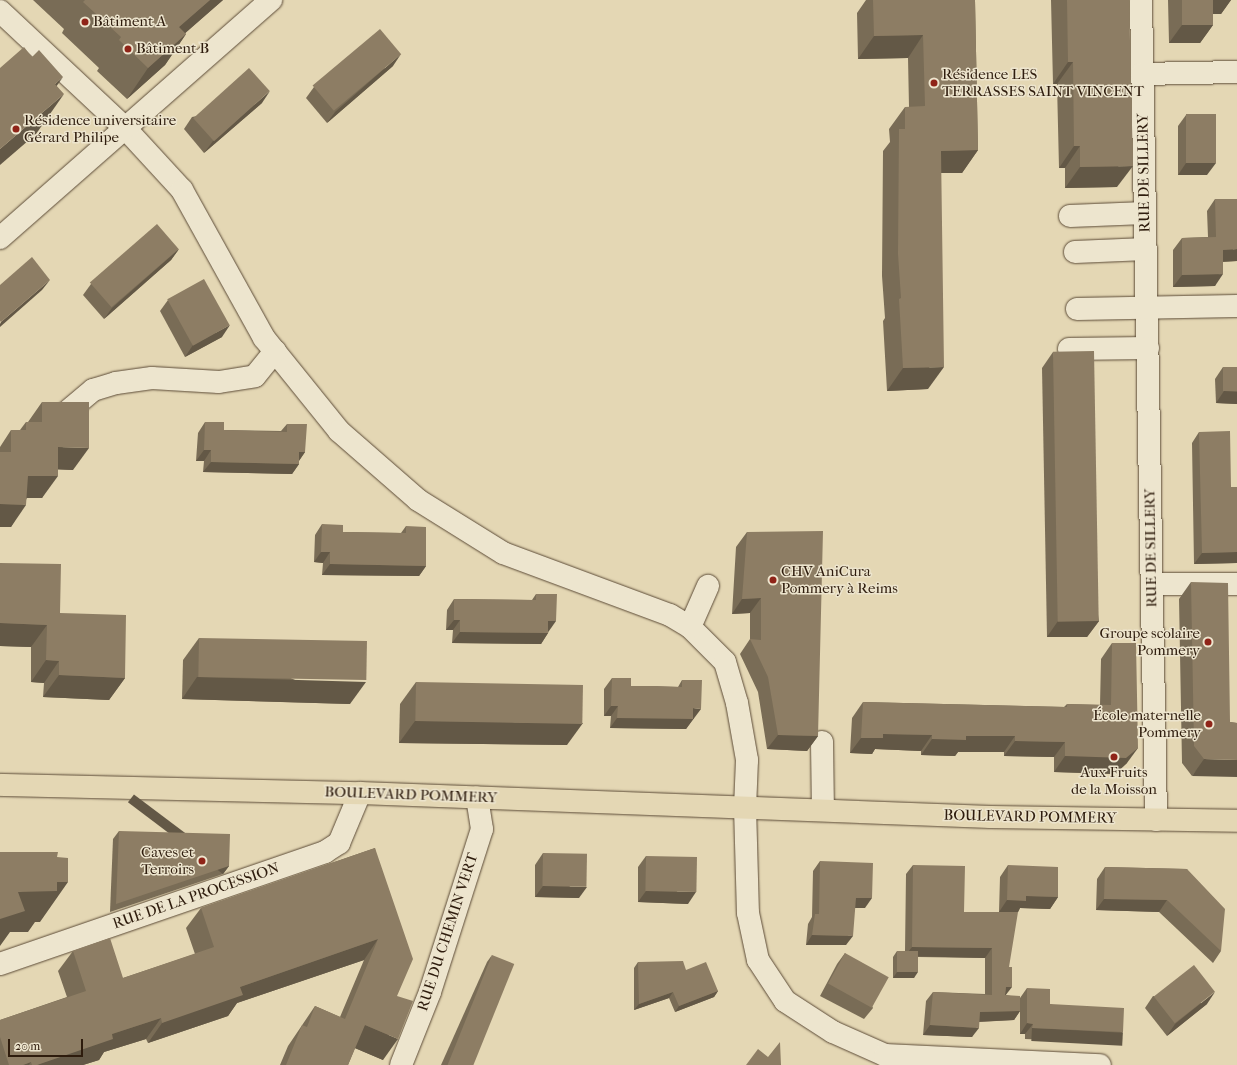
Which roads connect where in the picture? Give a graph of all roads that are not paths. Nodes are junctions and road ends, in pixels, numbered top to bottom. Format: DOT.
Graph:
graph roads {
  1 [pos="271,0"];
  2 [pos="1141,0"];
  3 [pos="0,11"];
  4 [pos="1237,72"];
  5 [pos="1142,74"];
  6 [pos="125,128"];
  7 [pos="1145,214"];
  8 [pos="1070,216"];
  9 [pos="0,238"];
  10 [pos="1146,249"];
  11 [pos="1075,252"];
  12 [pos="1237,306"];
  13 [pos="1147,307"];
  14 [pos="1077,309"];
  15 [pos="1148,348"];
  16 [pos="1069,349"];
  17 [pos="275,351"];
  18 [pos="68,410"];
  19 [pos="1152,584"];
  20 [pos="1237,584"];
  21 [pos="708,586"];
  22 [pos="690,627"];
  23 [pos="822,742"];
  24 [pos="0,785"];
  25 [pos="360,793"];
  26 [pos="477,797"];
  27 [pos="745,807"];
  28 [pos="823,810"];
  29 [pos="1156,820"];
  30 [pos="1237,821"];
  31 [pos="0,964"];
  32 [pos="886,1060"];
  33 [pos="401,1065"];
  34 [pos="1100,1065"];
  1 -- 6 [label="street"];
  2 -- 5 [label="street, RUE DE SILLERY"];
  3 -- 6 [label="street"];
  4 -- 5 [label="street"];
  5 -- 7 [label="street, RUE DE SILLERY"];
  6 -- 9 [label="street"];
  6 -- 17 [label="street"];
  7 -- 8 [label="street"];
  7 -- 10 [label="street, RUE DE SILLERY"];
  10 -- 11 [label="street, RUE DE SILLERY"];
  10 -- 13 [label="street, RUE DE SILLERY"];
  12 -- 13 [label="street"];
  13 -- 14 [label="street"];
  13 -- 15 [label="street, RUE DE SILLERY"];
  15 -- 16 [label="street"];
  15 -- 19 [label="street, RUE DE SILLERY"];
  17 -- 18 [label="street"];
  17 -- 22 [label="street"];
  19 -- 20 [label="street"];
  19 -- 29 [label="street, RUE DE SILLERY"];
  21 -- 22 [label="street"];
  22 -- 27 [label="street"];
  23 -- 28 [label="street"];
  24 -- 25 [label="main road, BOULEVARD POMMERY"];
  25 -- 26 [label="main road, BOULEVARD POMMERY"];
  25 -- 31 [label="street, RUE DE LA PROCESSION"];
  26 -- 27 [label="main road, BOULEVARD POMMERY"];
  26 -- 33 [label="street, RUE DU CHEMIN VERT"];
  27 -- 28 [label="main road, BOULEVARD POMMERY"];
  27 -- 32 [label="street"];
  28 -- 29 [label="main road, BOULEVARD POMMERY"];
  29 -- 30 [label="main road, BOULEVARD POMMERY"];
  32 -- 34 [label="street"];
}
